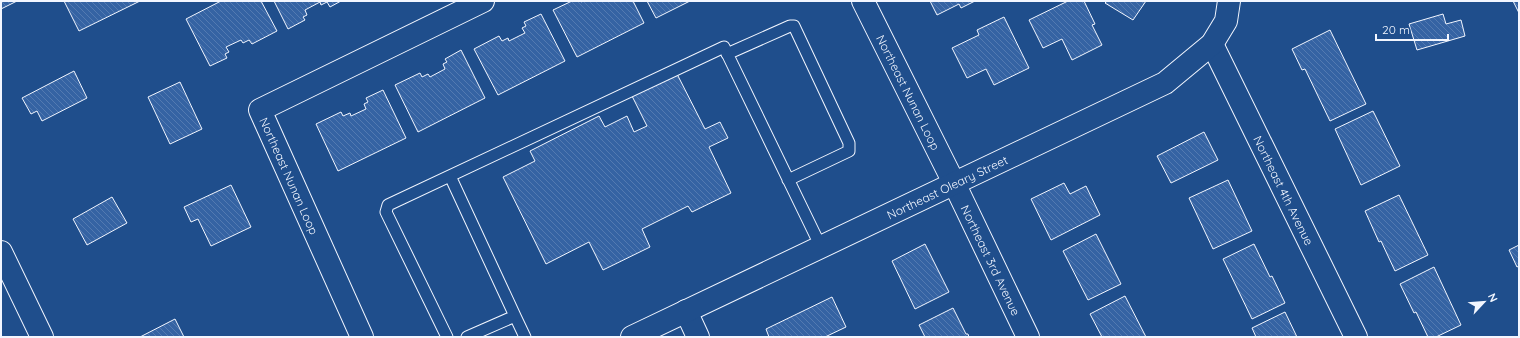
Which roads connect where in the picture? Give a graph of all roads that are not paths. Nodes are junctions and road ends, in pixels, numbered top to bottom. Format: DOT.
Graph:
graph roads {
  1 [pos="483,1"];
  2 [pos="863,1"];
  3 [pos="1229,1"];
  4 [pos="1212,44"];
  5 [pos="727,54"];
  6 [pos="450,176"];
  7 [pos="788,180"];
  8 [pos="954,183"];
  9 [pos="821,247"];
  10 [pos="1,252"];
  11 [pos="686,311"];
  12 [pos="515,316"];
  13 [pos="42,337"];
  14 [pos="362,337"];
  15 [pos="447,337"];
  16 [pos="467,337"];
  17 [pos="525,337"];
  18 [pos="632,337"];
  19 [pos="698,337"];
  20 [pos="1028,337"];
  21 [pos="1356,337"];
  1 -- 14 [label="street, Northeast Nunan Loop"];
  2 -- 8 [label="street, Northeast Nunan Loop"];
  3 -- 4 [label="street, Northeast Oleary Street"];
  4 -- 8 [label="street, Northeast Oleary Street"];
  4 -- 21 [label="street, Northeast 4th Avenue"];
  5 -- 6 [label="lane"];
  5 -- 7 [label="lane"];
  5 -- 7 [label="lane"];
  6 -- 12 [label="lane"];
  6 -- 15 [label="lane"];
  7 -- 9 [label="lane"];
  8 -- 9 [label="street, Northeast Oleary Street"];
  8 -- 20 [label="street, Northeast 3rd Avenue"];
  9 -- 11 [label="street, Northeast Oleary Street"];
  10 -- 13 [label="street"];
  11 -- 18 [label="street, Northeast Oleary Street"];
  11 -- 19 [label="street"];
  12 -- 16 [label="lane"];
  12 -- 17 [label="lane"];
}
